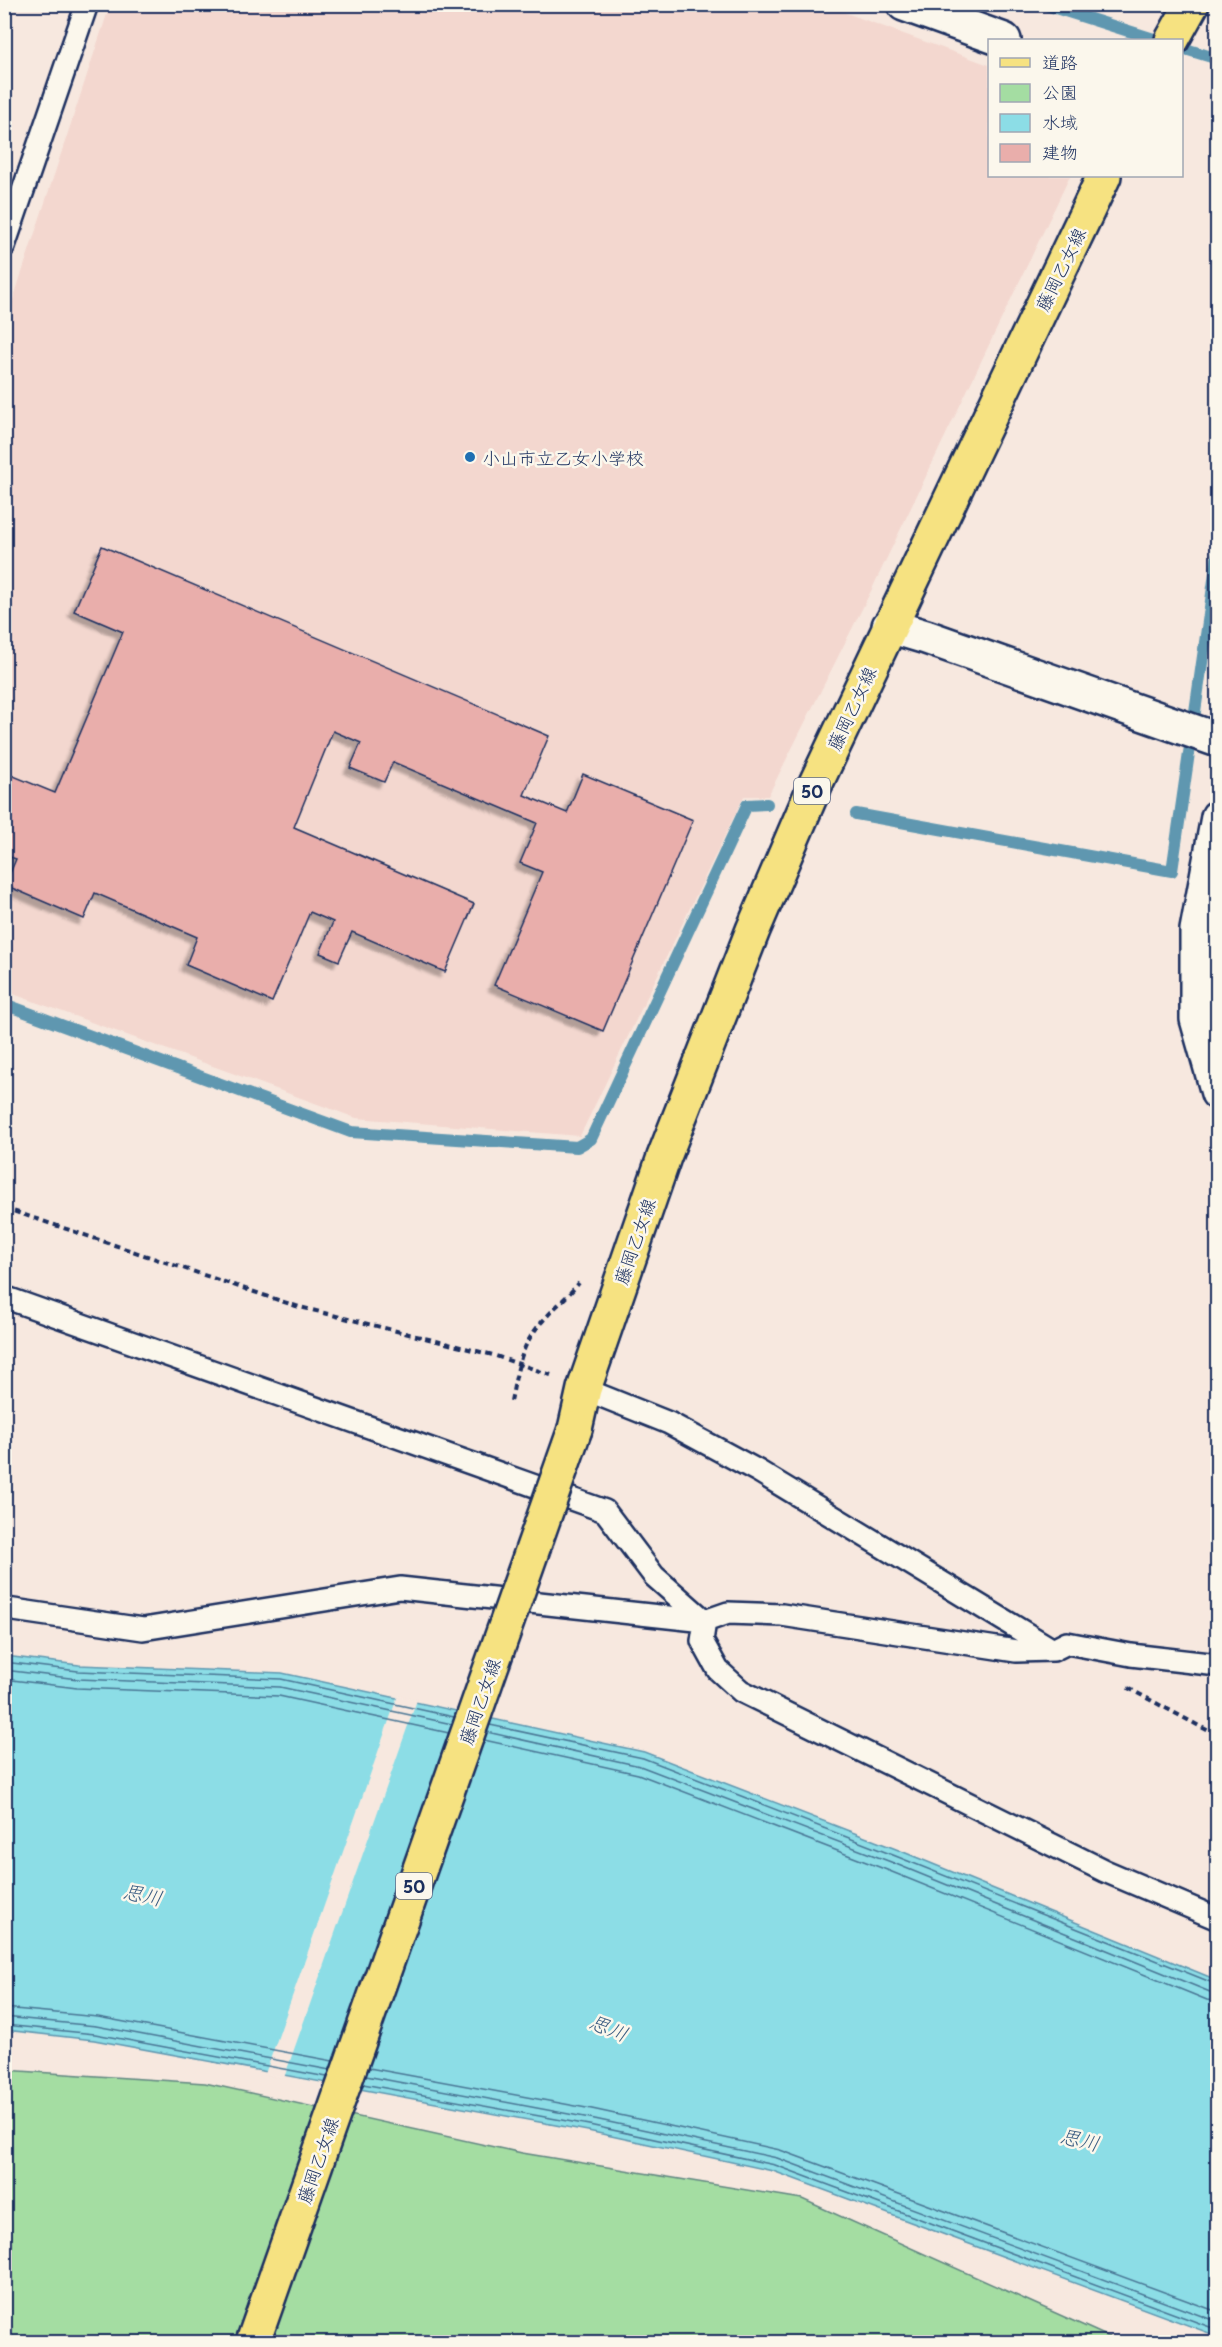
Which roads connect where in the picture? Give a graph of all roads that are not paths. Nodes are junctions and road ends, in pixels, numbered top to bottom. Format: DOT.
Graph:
graph roads {
  1 [pos="87,4"];
  2 [pos="904,4"];
  3 [pos="1192,4"];
  4 [pos="1001,39"];
  5 [pos="1173,39"];
  6 [pos="1104,177"];
  7 [pos="4,246"];
  8 [pos="889,626"];
  9 [pos="1218,740"];
  10 [pos="1218,817"];
  11 [pos="1218,1093"];
  12 [pos="4,1297"];
  13 [pos="584,1389"];
  14 [pos="7,1609"];
  15 [pos="705,1621"];
  16 [pos="1053,1650"];
  17 [pos="1218,1665"];
  18 [pos="1218,1919"];
  19 [pos="253,2343"];
  1 -- 7 [label="lane"];
  2 -- 4 [label="street"];
  3 -- 5 [label="main road"];
  6 -- 8 [label="main road, 藤岡乙女線 / 50"];
  8 -- 9 [label="street"];
  8 -- 13 [label="main road, 藤岡乙女線 / 50"];
  10 -- 11 [label="street"];
  12 -- 15 [label="lane"];
  13 -- 16 [label="lane"];
  13 -- 19 [label="main road, 藤岡乙女線 / 50, bridge"];
  14 -- 15 [label="lane"];
  15 -- 16 [label="lane"];
  15 -- 18 [label="lane"];
  16 -- 17 [label="lane"];
}
